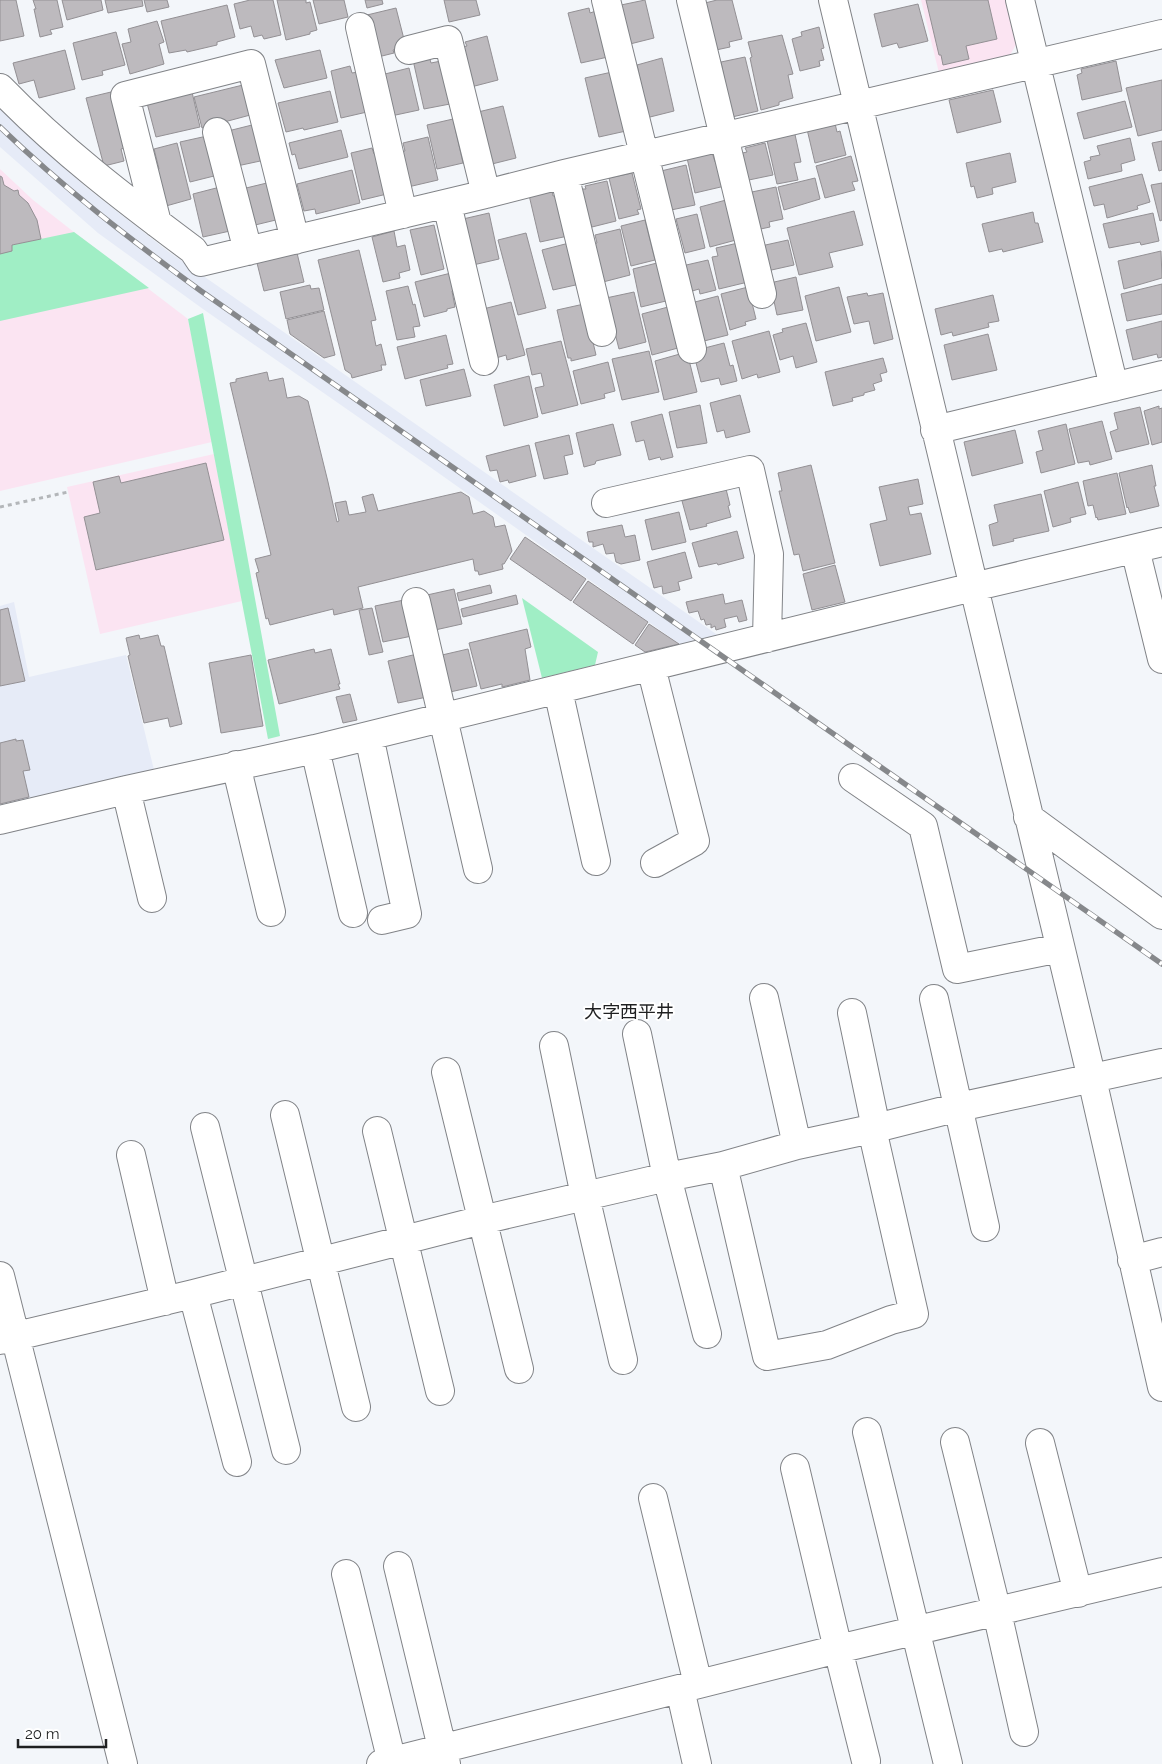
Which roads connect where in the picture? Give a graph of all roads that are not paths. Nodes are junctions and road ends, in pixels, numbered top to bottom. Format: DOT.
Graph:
graph roads {
  1 [pos="606,0"];
  2 [pos="691,0"];
  3 [pos="833,0"];
  4 [pos="1020,0"];
  5 [pos="360,27"];
  6 [pos="1162,34"];
  7 [pos="409,50"];
  8 [pos="1035,62"];
  9 [pos="0,88"];
  10 [pos="859,105"];
  11 [pos="217,132"];
  12 [pos="724,136"];
  13 [pos="645,155"];
  14 [pos="564,174"];
  15 [pos="486,194"];
  16 [pos="447,204"];
  17 [pos="403,214"];
  18 [pos="157,223"];
  19 [pos="295,240"];
  20 [pos="248,251"];
  21 [pos="762,294"];
  22 [pos="602,332"];
  23 [pos="692,348"];
  24 [pos="484,361"];
  25 [pos="1162,375"];
  26 [pos="1114,387"];
  27 [pos="935,430"];
  28 [pos="606,504"];
  29 [pos="1162,542"];
  30 [pos="1136,549"];
  31 [pos="973,587"];
  32 [pos="416,602"];
  33 [pos="767,638"];
  34 [pos="1162,659"];
  35 [pos="651,667"];
  36 [pos="558,690"];
  37 [pos="444,718"];
  38 [pos="369,736"];
  39 [pos="315,749"];
  40 [pos="236,766"];
  41 [pos="853,778"];
  42 [pos="126,790"];
  43 [pos="1028,817"];
  44 [pos="0,820"];
  45 [pos="596,860"];
  46 [pos="655,863"];
  47 [pos="478,869"];
  48 [pos="152,898"];
  49 [pos="271,912"];
  50 [pos="353,913"];
  51 [pos="1162,915"];
  52 [pos="382,920"];
  53 [pos="1060,948"];
  54 [pos="764,998"];
  55 [pos="934,999"];
  56 [pos="852,1013"];
  57 [pos="636,1034"];
  58 [pos="554,1046"];
  59 [pos="1162,1063"];
  60 [pos="446,1072"];
  61 [pos="1092,1079"];
  62 [pos="958,1106"];
  63 [pos="284,1115"];
  64 [pos="205,1127"];
  65 [pos="874,1128"];
  66 [pos="377,1131"];
  67 [pos="797,1145"];
  68 [pos="131,1154"];
  69 [pos="724,1166"];
  70 [pos="667,1177"];
  71 [pos="585,1196"];
  72 [pos="482,1220"];
  73 [pos="985,1227"];
  74 [pos="404,1240"];
  75 [pos="1162,1252"];
  76 [pos="1132,1260"];
  77 [pos="320,1262"];
  78 [pos="0,1276"];
  79 [pos="243,1280"];
  80 [pos="194,1294"];
  81 [pos="165,1301"];
  82 [pos="708,1334"];
  83 [pos="8,1338"];
  84 [pos="623,1360"];
  85 [pos="519,1369"];
  86 [pos="1162,1387"];
  87 [pos="440,1391"];
  88 [pos="356,1407"];
  89 [pos="867,1432"];
  90 [pos="955,1442"];
  91 [pos="1040,1443"];
  92 [pos="286,1450"];
  93 [pos="237,1462"];
  94 [pos="795,1468"];
  95 [pos="653,1498"];
  96 [pos="398,1566"];
  97 [pos="1162,1572"];
  98 [pos="346,1574"];
  99 [pos="1078,1593"];
  100 [pos="997,1612"];
  101 [pos="916,1632"];
  102 [pos="838,1650"];
  103 [pos="689,1687"];
  104 [pos="1024,1732"];
  105 [pos="444,1757"];
  106 [pos="866,1761"];
  107 [pos="386,1763"];
  108 [pos="123,1764"];
  109 [pos="697,1764"];
  110 [pos="948,1764"];
  1 -- 13 [label="street"];
  2 -- 12 [label="street"];
  3 -- 10 [label="street"];
  4 -- 8 [label="street"];
  5 -- 17 [label="street"];
  6 -- 8 [label="street"];
  7 -- 15 [label="street"];
  8 -- 10 [label="street"];
  8 -- 26 [label="street"];
  9 -- 18 [label="street"];
  10 -- 12 [label="street"];
  10 -- 27 [label="street"];
  11 -- 20 [label="street"];
  12 -- 13 [label="street"];
  12 -- 21 [label="street"];
  13 -- 14 [label="street"];
  13 -- 23 [label="street"];
  14 -- 15 [label="street"];
  14 -- 22 [label="street"];
  15 -- 16 [label="street"];
  16 -- 17 [label="street"];
  16 -- 24 [label="street"];
  17 -- 19 [label="street"];
  18 -- 19 [label="street"];
  18 -- 20 [label="street"];
  19 -- 20 [label="street"];
  25 -- 26 [label="street"];
  26 -- 27 [label="street"];
  27 -- 31 [label="street"];
  28 -- 33 [label="street"];
  29 -- 30 [label="street"];
  30 -- 31 [label="street"];
  30 -- 34 [label="street"];
  31 -- 33 [label="street"];
  31 -- 43 [label="street"];
  32 -- 37 [label="street"];
  33 -- 35 [label="street"];
  35 -- 36 [label="street"];
  35 -- 46 [label="street"];
  36 -- 37 [label="street"];
  36 -- 45 [label="street"];
  37 -- 38 [label="street"];
  37 -- 47 [label="street"];
  38 -- 39 [label="street"];
  38 -- 52 [label="street"];
  39 -- 40 [label="street"];
  39 -- 50 [label="street"];
  40 -- 42 [label="street"];
  40 -- 49 [label="street"];
  41 -- 53 [label="street"];
  42 -- 44 [label="street"];
  42 -- 48 [label="street"];
  43 -- 51 [label="street"];
  43 -- 53 [label="street"];
  53 -- 61 [label="street"];
  54 -- 67 [label="street"];
  55 -- 62 [label="street"];
  56 -- 65 [label="street"];
  57 -- 70 [label="street"];
  58 -- 71 [label="street"];
  59 -- 61 [label="street"];
  60 -- 72 [label="street"];
  61 -- 62 [label="street"];
  61 -- 76 [label="street"];
  62 -- 65 [label="street"];
  62 -- 73 [label="street"];
  63 -- 77 [label="street"];
  64 -- 79 [label="street"];
  65 -- 67 [label="street"];
  65 -- 69 [label="street"];
  66 -- 74 [label="street"];
  67 -- 69 [label="street"];
  68 -- 81 [label="street"];
  69 -- 70 [label="street"];
  70 -- 71 [label="street"];
  70 -- 82 [label="street"];
  71 -- 72 [label="street"];
  71 -- 84 [label="street"];
  72 -- 74 [label="street"];
  72 -- 85 [label="street"];
  74 -- 77 [label="street"];
  74 -- 87 [label="street"];
  75 -- 76 [label="street"];
  76 -- 86 [label="street"];
  77 -- 79 [label="street"];
  77 -- 88 [label="street"];
  78 -- 83 [label="street"];
  79 -- 80 [label="street"];
  79 -- 92 [label="street"];
  80 -- 81 [label="street"];
  80 -- 93 [label="street"];
  81 -- 83 [label="street"];
  83 -- 108 [label="street"];
  89 -- 101 [label="street"];
  90 -- 100 [label="street"];
  91 -- 99 [label="street"];
  94 -- 102 [label="street"];
  95 -- 103 [label="street"];
  96 -- 105 [label="street"];
  97 -- 99 [label="street"];
  98 -- 107 [label="street"];
  99 -- 100 [label="street"];
  100 -- 101 [label="street"];
  100 -- 104 [label="street"];
  101 -- 102 [label="street"];
  101 -- 110 [label="street"];
  102 -- 103 [label="street"];
  102 -- 106 [label="street"];
  103 -- 105 [label="street"];
  103 -- 109 [label="street"];
  105 -- 107 [label="street"];
}
